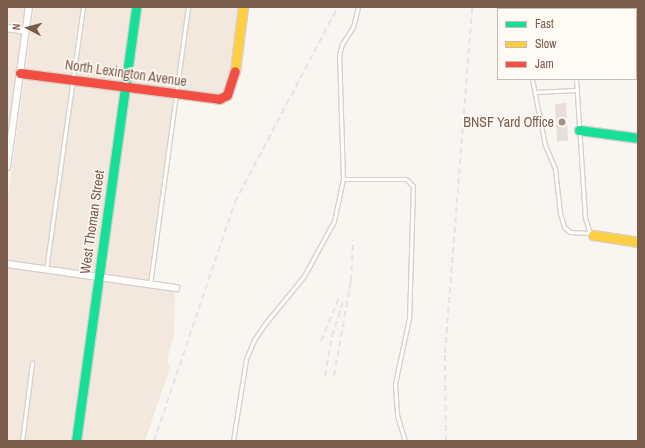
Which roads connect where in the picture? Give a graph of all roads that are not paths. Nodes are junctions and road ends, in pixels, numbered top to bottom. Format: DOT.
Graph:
graph roads {
  1 [pos="29,7"];
  2 [pos="83,7"];
  3 [pos="136,7"];
  4 [pos="188,7"];
  5 [pos="243,7"];
  6 [pos="358,7"];
  7 [pos="7,28"];
  8 [pos="25,31"];
  9 [pos="20,73"];
  10 [pos="71,80"];
  11 [pos="532,80"];
  12 [pos="576,80"];
  13 [pos="125,87"];
  14 [pos="577,90"];
  15 [pos="535,92"];
  16 [pos="174,94"];
  17 [pos="579,130"];
  18 [pos="638,138"];
  19 [pos="7,167"];
  20 [pos="343,179"];
  21 [pos="591,234"];
  22 [pos="638,242"];
  23 [pos="7,264"];
  24 [pos="46,270"];
  25 [pos="99,277"];
  26 [pos="150,284"];
  27 [pos="176,288"];
  28 [pos="32,363"];
  29 [pos="22,441"];
  30 [pos="76,441"];
  31 [pos="233,441"];
  32 [pos="405,441"];
  1 -- 8 [label="street"];
  2 -- 10 [label="lane"];
  3 -- 13 [label="street, West Thoman Street"];
  4 -- 16 [label="lane"];
  5 -- 16 [label="street, North Lexington Avenue"];
  6 -- 20 [label="lane"];
  7 -- 8 [label="street"];
  8 -- 9 [label="street"];
  9 -- 10 [label="street, North Lexington Avenue"];
  9 -- 19 [label="street"];
  10 -- 13 [label="street, North Lexington Avenue"];
  10 -- 24 [label="lane"];
  11 -- 15 [label="lane"];
  12 -- 14 [label="lane"];
  13 -- 16 [label="street, North Lexington Avenue"];
  13 -- 25 [label="street, West Thoman Street"];
  14 -- 15 [label="lane"];
  14 -- 17 [label="lane"];
  15 -- 21 [label="lane"];
  16 -- 26 [label="lane"];
  17 -- 18 [label="street"];
  17 -- 21 [label="lane"];
  20 -- 31 [label="lane"];
  20 -- 32 [label="lane"];
  21 -- 22 [label="street"];
  23 -- 24 [label="street"];
  24 -- 25 [label="street"];
  25 -- 26 [label="street"];
  25 -- 30 [label="street, West Thoman Street"];
  26 -- 27 [label="street"];
  28 -- 29 [label="lane"];
}
